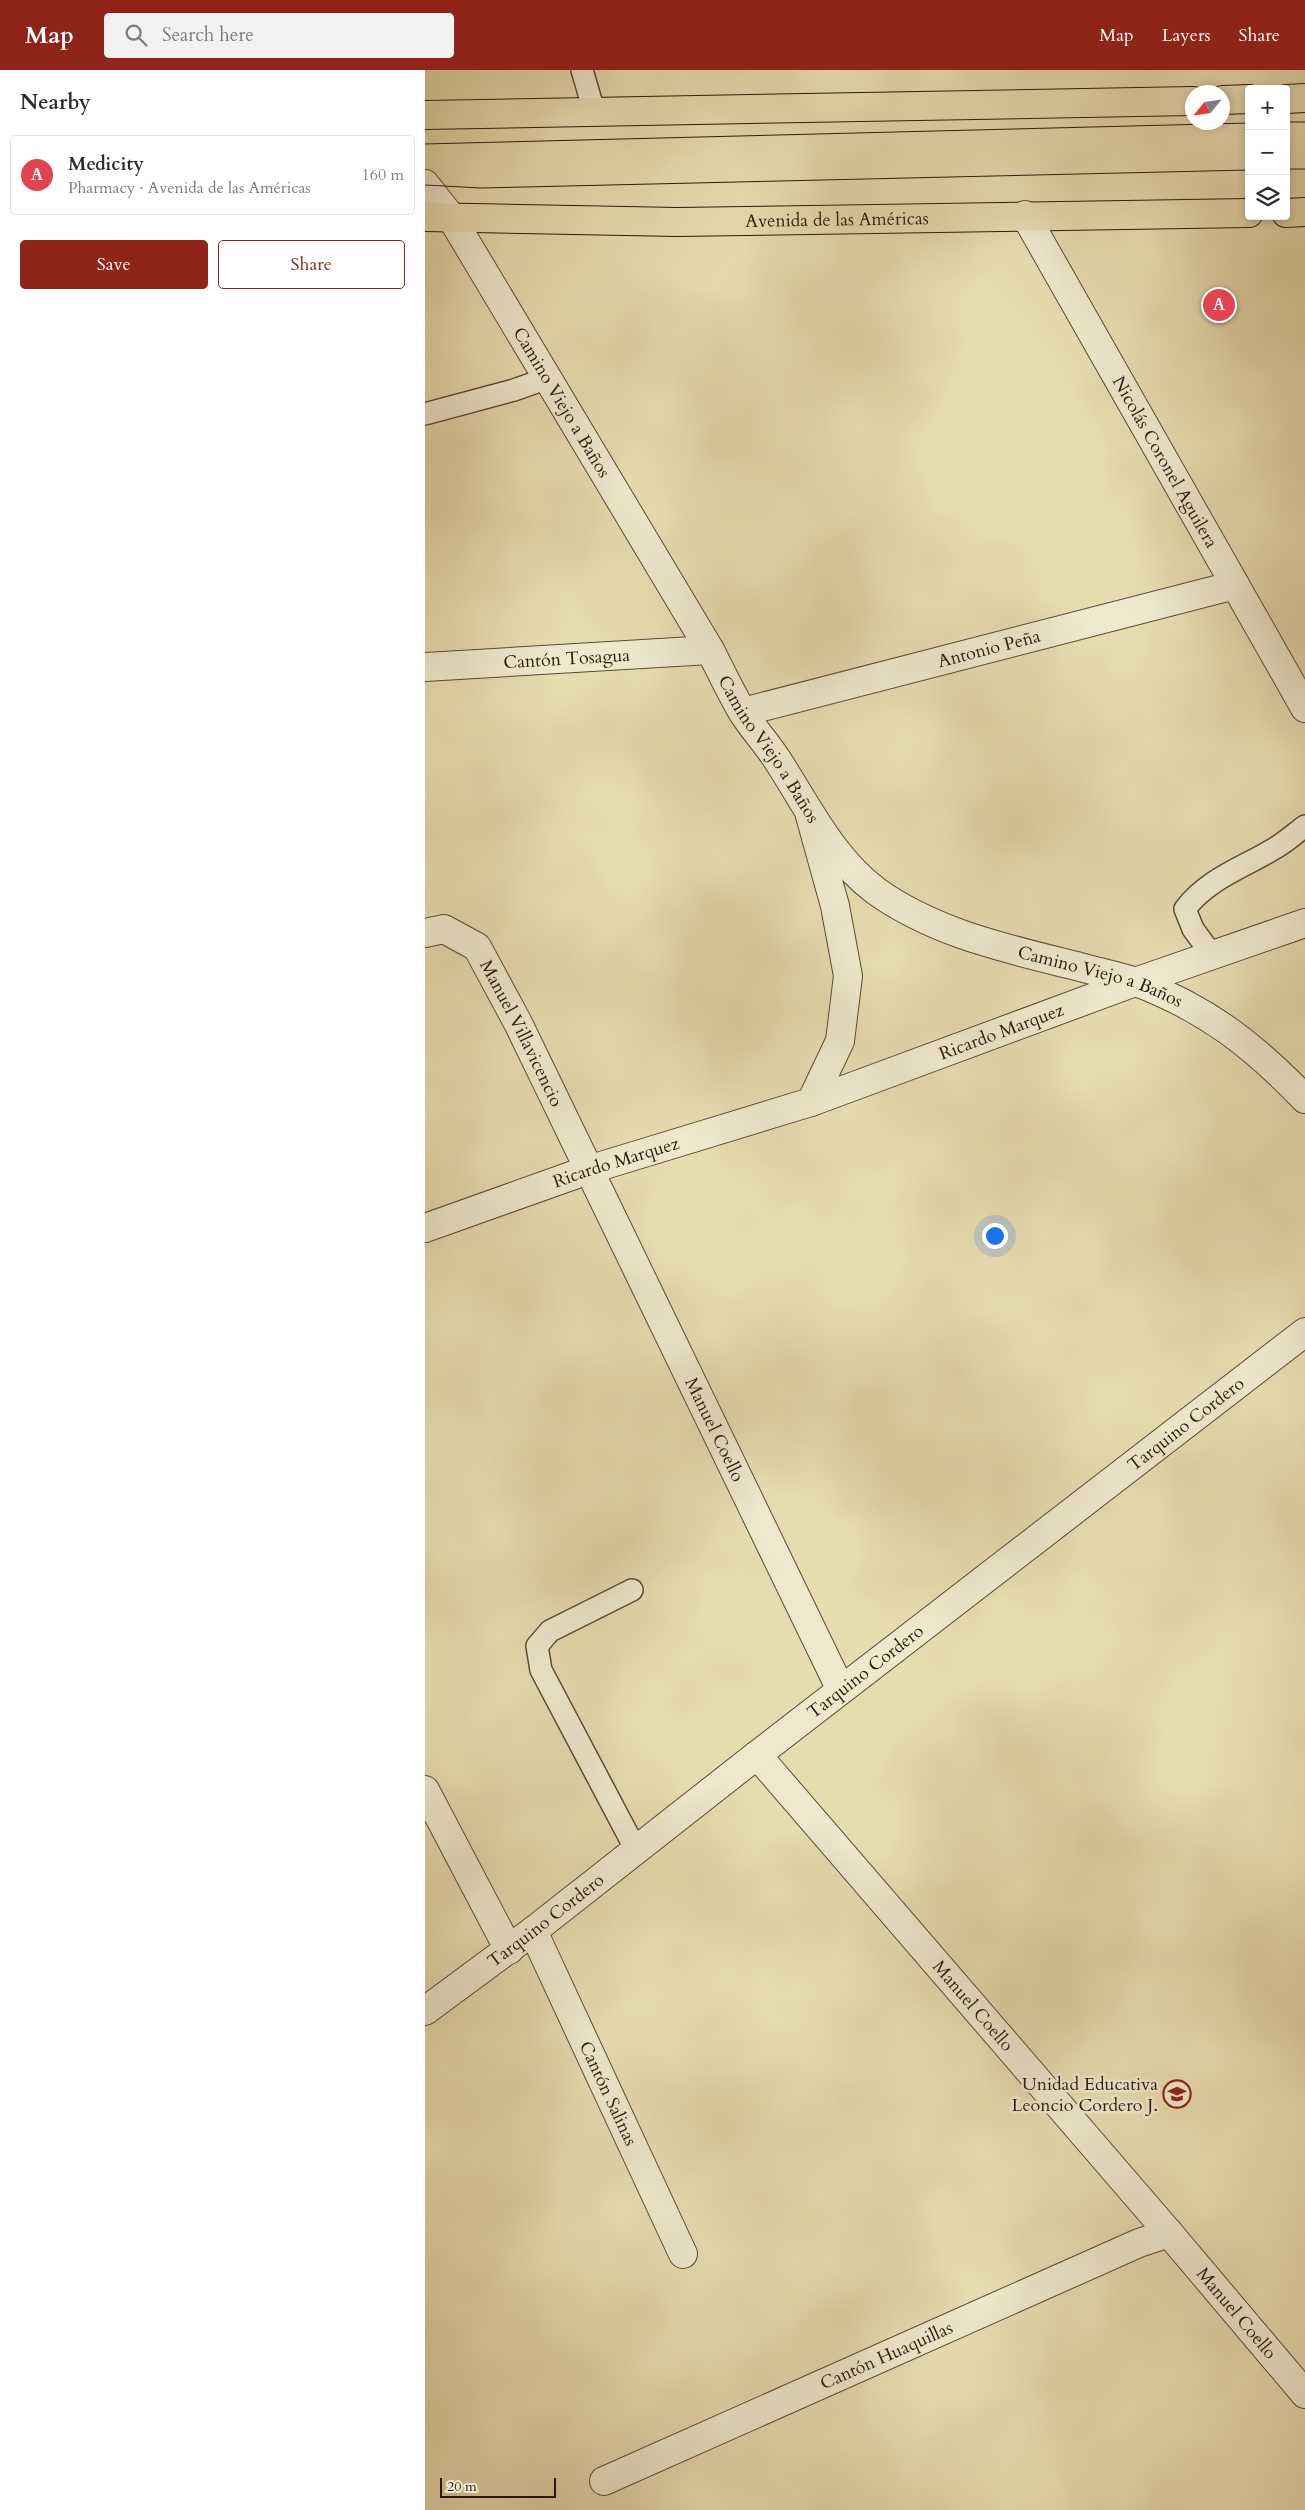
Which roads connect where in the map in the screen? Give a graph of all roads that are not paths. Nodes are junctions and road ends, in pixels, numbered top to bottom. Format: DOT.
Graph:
graph roads {
  1 [pos="582,70"];
  2 [pos="1305,98"];
  3 [pos="1290,99"];
  4 [pos="1230,100"];
  5 [pos="1245,100"];
  6 [pos="1185,101"];
  7 [pos="594,111"];
  8 [pos="425,115"];
  9 [pos="425,184"];
  10 [pos="1305,212"];
  11 [pos="1245,213"];
  12 [pos="1290,213"];
  13 [pos="1025,215"];
  14 [pos="438,217"];
  15 [pos="548,378"];
  16 [pos="425,414"];
  17 [pos="1235,585"];
  18 [pos="711,650"];
  19 [pos="425,667"];
  20 [pos="1305,708"];
  21 [pos="743,712"];
  22 [pos="809,814"];
  23 [pos="1305,826"];
  24 [pos="1305,923"];
  25 [pos="425,933"];
  26 [pos="1212,955"];
  27 [pos="1135,982"];
  28 [pos="1305,1099"];
  29 [pos="811,1102"];
  30 [pos="588,1170"];
  31 [pos="425,1228"];
  32 [pos="1305,1332"];
  33 [pos="632,1590"];
  34 [pos="841,1690"];
  35 [pos="757,1755"];
  36 [pos="425,1790"];
  37 [pos="636,1850"];
  38 [pos="533,1931"];
  39 [pos="509,1950"];
  40 [pos="425,2011"];
  41 [pos="1169,2233"];
  42 [pos="683,2254"];
  43 [pos="1305,2394"];
  44 [pos="604,2481"];
  1 -- 7 [label="lane"];
  2 -- 3 [label="main road"];
  4 -- 5 [label="main road"];
  6 -- 7 [label="main road"];
  7 -- 8 [label="main road"];
  9 -- 14 [label="street, Camino Viejo a Baños"];
  10 -- 12 [label="main road"];
  11 -- 13 [label="main road, Avenida de las Américas"];
  13 -- 14 [label="main road, Avenida de las Américas"];
  13 -- 17 [label="street, Nicolás Coronel Aguilera"];
  14 -- 15 [label="street, Camino Viejo a Baños"];
  15 -- 16 [label="lane"];
  15 -- 18 [label="street, Camino Viejo a Baños"];
  17 -- 20 [label="street, Nicolás Coronel Aguilera"];
  17 -- 21 [label="street, Antonio Peña"];
  18 -- 19 [label="street, Cantón Tosagua"];
  18 -- 21 [label="street, Camino Viejo a Baños"];
  21 -- 22 [label="street, Camino Viejo a Baños"];
  22 -- 27 [label="street, Camino Viejo a Baños"];
  22 -- 29 [label="street"];
  23 -- 26 [label="lane"];
  24 -- 26 [label="street, Ricardo Marquez"];
  25 -- 30 [label="street, Manuel Villavicencio"];
  26 -- 27 [label="street, Ricardo Marquez"];
  27 -- 28 [label="street, Camino Viejo a Baños"];
  27 -- 29 [label="street, Ricardo Marquez"];
  29 -- 30 [label="street, Ricardo Marquez"];
  30 -- 31 [label="street, Ricardo Marquez"];
  30 -- 34 [label="street, Manuel Coello"];
  32 -- 34 [label="street, Tarquino Cordero"];
  33 -- 37 [label="lane"];
  34 -- 35 [label="street, Tarquino Cordero"];
  35 -- 37 [label="street, Tarquino Cordero"];
  35 -- 41 [label="street, Manuel Coello"];
  36 -- 39 [label="street"];
  37 -- 38 [label="street, Tarquino Cordero"];
  38 -- 39 [label="street, Tarquino Cordero"];
  38 -- 42 [label="street, Cantón Salinas"];
  39 -- 40 [label="street, Tarquino Cordero"];
  41 -- 43 [label="street, Manuel Coello"];
  41 -- 44 [label="street, Cantón Huaquillas"];
}
